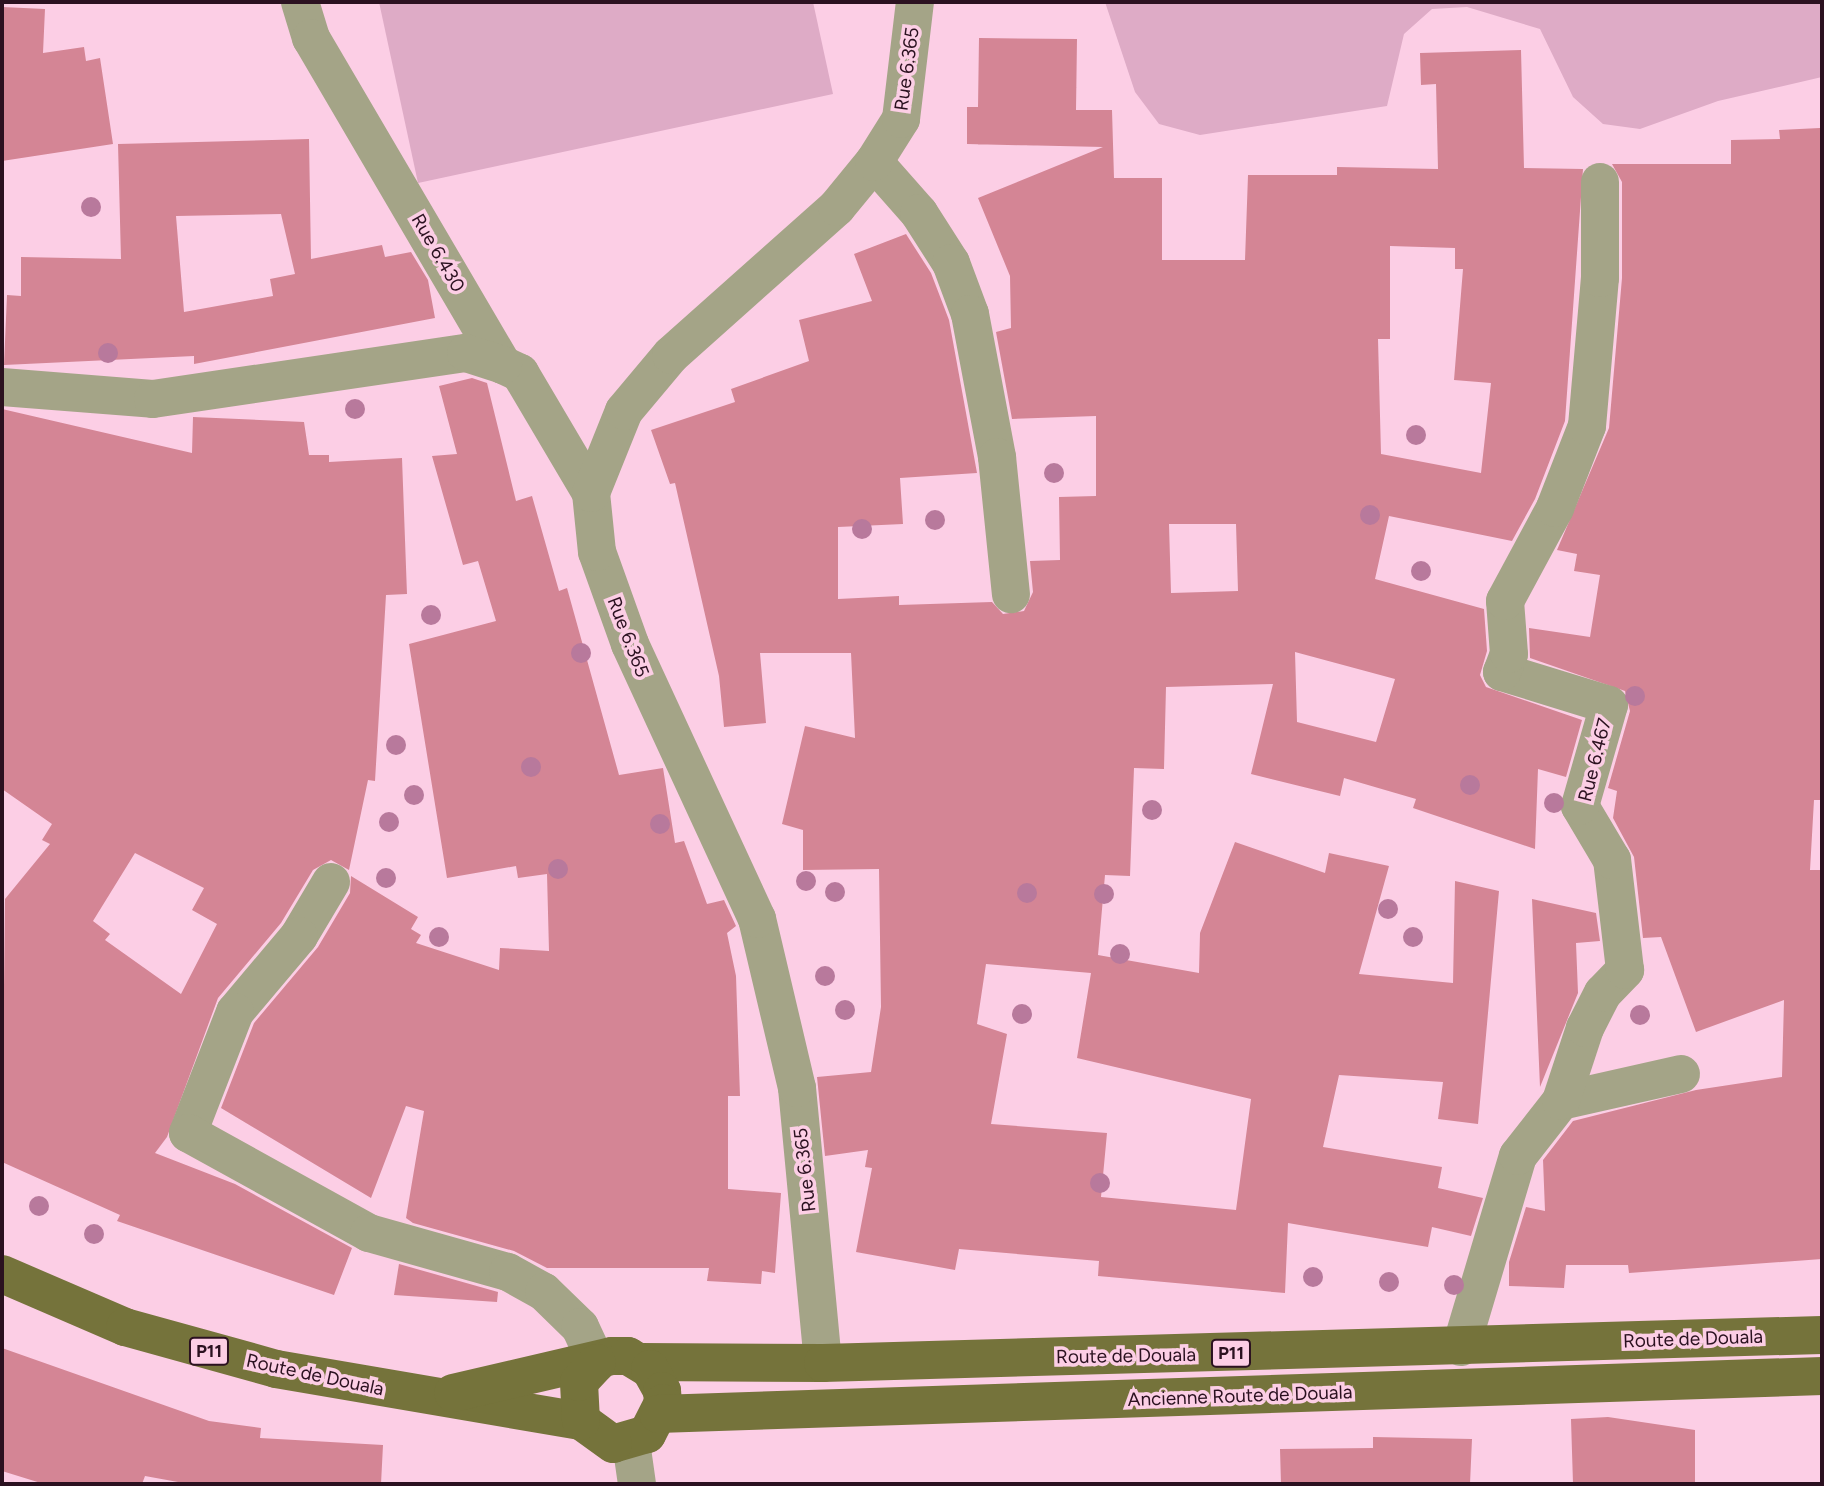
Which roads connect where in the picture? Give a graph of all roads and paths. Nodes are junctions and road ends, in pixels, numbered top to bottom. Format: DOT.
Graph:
graph roads {
  1 [pos="300,2"];
  2 [pos="915,2"];
  3 [pos="874,162"];
  4 [pos="1600,182"];
  5 [pos="503,365"];
  6 [pos="2,387"];
  7 [pos="591,493"];
  8 [pos="1011,594"];
  9 [pos="331,882"];
  10 [pos="1681,1074"];
  11 [pos="1561,1101"];
  12 [pos="2,1273"];
  13 [pos="1822,1335"];
  14 [pos="1461,1347"];
  15 [pos="640,1362"];
  16 [pos="597,1363"];
  17 [pos="823,1363"];
  18 [pos="1822,1376"];
  19 [pos="426,1399"];
  20 [pos="658,1414"];
  21 [pos="581,1421"];
  22 [pos="631,1442"];
  23 [pos="637,1484"];
  1 -- 5 [label="street, Rue 6.430"];
  2 -- 3 [label="street, Rue 6.365"];
  3 -- 7 [label="street, Rue 6.365"];
  3 -- 8 [label="street"];
  4 -- 11 [label="street, Rue 6.467"];
  5 -- 6 [label="street"];
  5 -- 7 [label="street, Rue 6.430"];
  7 -- 17 [label="street, Rue 6.365"];
  9 -- 16 [label="street"];
  10 -- 11 [label="street"];
  11 -- 14 [label="street, Rue 6.467"];
  12 -- 19 [label="main road, Route de Douala / P11"];
  13 -- 14 [label="main road, Route de Douala / P11"];
  14 -- 17 [label="main road, Route de Douala / P11"];
  15 -- 16 [label="main road, Route de Douala / P11"];
  15 -- 17 [label="main road, Route de Douala / P11"];
  15 -- 20 [label="main road"];
  16 -- 19 [label="main road, Route de Douala / P11"];
  16 -- 21 [label="main road"];
  18 -- 20 [label="main road, Ancienne Route de Douala / P11"];
  19 -- 21 [label="main road, P11"];
  20 -- 22 [label="main road"];
  21 -- 22 [label="main road, P11"];
  22 -- 23 [label="street"];
}
